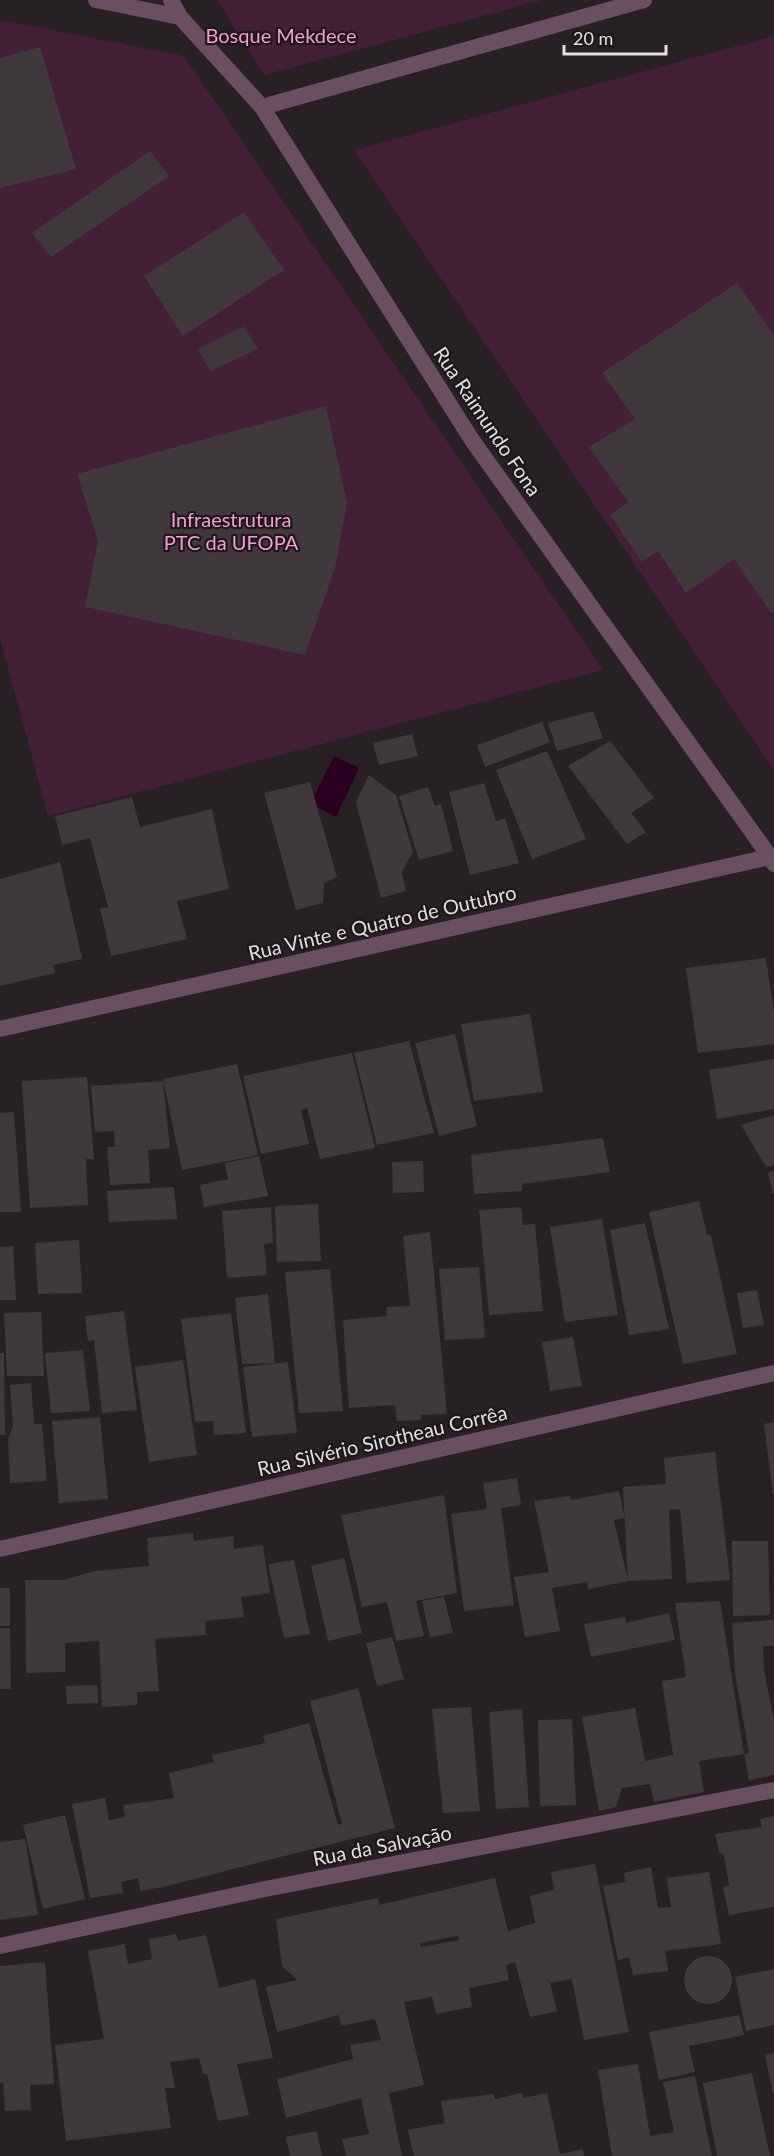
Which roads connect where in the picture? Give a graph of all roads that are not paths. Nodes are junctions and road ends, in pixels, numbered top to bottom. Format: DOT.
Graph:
graph roads {
  1 [pos="96,0"];
  2 [pos="171,0"];
  3 [pos="644,0"];
  4 [pos="180,17"];
  5 [pos="261,107"];
  6 [pos="772,859"];
  7 [pos="0,1029"];
  8 [pos="774,1373"];
  9 [pos="0,1549"];
  10 [pos="774,1790"];
  11 [pos="0,1946"];
  1 -- 4 [label="street"];
  2 -- 4 [label="street, Rua Raimundo Fona"];
  3 -- 5 [label="street"];
  4 -- 5 [label="street, Rua Raimundo Fona"];
  5 -- 6 [label="street, Rua Raimundo Fona"];
  6 -- 7 [label="street, Rua Vinte e Quatro de Outubro"];
  8 -- 9 [label="street, Rua Silvério Sirotheau Corrêa"];
  10 -- 11 [label="street, Rua da Salvação"];
}
